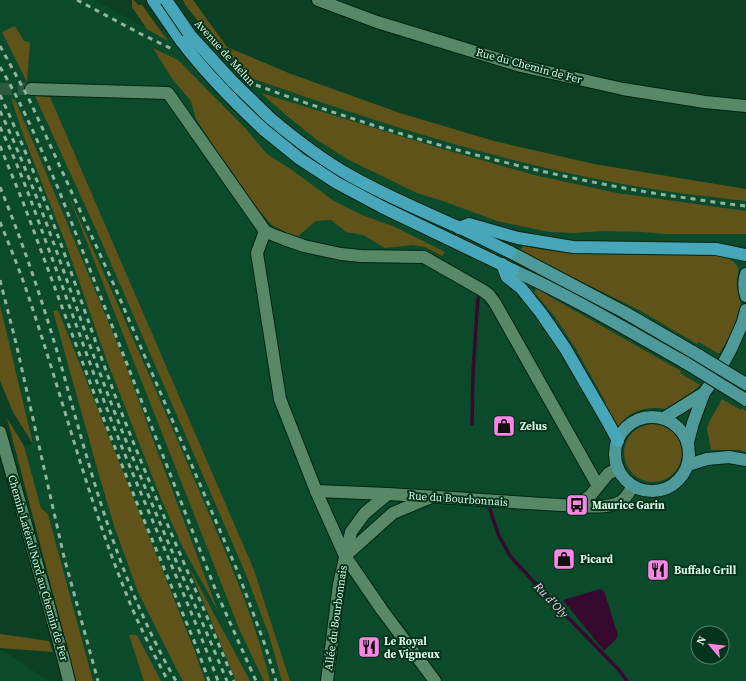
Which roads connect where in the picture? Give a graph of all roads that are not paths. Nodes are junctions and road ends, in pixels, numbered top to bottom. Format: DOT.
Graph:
graph roads {
  1 [pos="153,0"];
  2 [pos="166,0"];
  3 [pos="318,0"];
  4 [pos="31,89"];
  5 [pos="746,106"];
  6 [pos="460,228"];
  7 [pos="265,231"];
  8 [pos="510,252"];
  9 [pos="746,255"];
  10 [pos="508,267"];
  11 [pos="746,274"];
  12 [pos="746,296"];
  13 [pos="746,310"];
  14 [pos="746,333"];
  15 [pos="731,350"];
  16 [pos="746,384"];
  17 [pos="704,393"];
  18 [pos="746,400"];
  19 [pos="664,418"];
  20 [pos="0,432"];
  21 [pos="618,441"];
  22 [pos="688,442"];
  23 [pos="746,460"];
  24 [pos="688,465"];
  25 [pos="618,468"];
  26 [pos="598,486"];
  27 [pos="633,486"];
  28 [pos="316,491"];
  29 [pos="388,494"];
  30 [pos="431,496"];
  31 [pos="577,505"];
  32 [pos="345,556"];
  33 [pos="69,681"];
  34 [pos="327,681"];
  35 [pos="435,681"];
  1 -- 10 [label="highway, bridge"];
  2 -- 6 [label="highway, Avenue de Melun, bridge"];
  3 -- 5 [label="street, Rue du Chemin de Fer"];
  4 -- 7 [label="street"];
  6 -- 8 [label="highway, Avenue de Melun"];
  6 -- 9 [label="highway"];
  7 -- 26 [label="street"];
  7 -- 28 [label="street"];
  8 -- 16 [label="main road, bridge"];
  10 -- 18 [label="main road, bridge"];
  10 -- 21 [label="highway"];
  11 -- 12 [label="main road"];
  13 -- 15 [label="main road"];
  14 -- 15 [label="main road"];
  15 -- 17 [label="main road"];
  17 -- 19 [label="main road"];
  17 -- 22 [label="main road"];
  19 -- 21 [label="main road"];
  19 -- 22 [label="main road"];
  20 -- 33 [label="street, Chemin Latéral Nord au Chemin de Fer"];
  21 -- 25 [label="main road"];
  22 -- 24 [label="main road"];
  23 -- 24 [label="main road"];
  24 -- 27 [label="main road"];
  25 -- 26 [label="street"];
  25 -- 27 [label="main road"];
  26 -- 31 [label="street"];
  27 -- 31 [label="street, Rue du Bourbonnais"];
  28 -- 29 [label="street, Rue du Bourbonnais"];
  28 -- 32 [label="street"];
  29 -- 30 [label="street, Rue du Bourbonnais"];
  29 -- 32 [label="street"];
  30 -- 31 [label="street, Rue du Bourbonnais"];
  30 -- 32 [label="street"];
  32 -- 34 [label="street, Allée du Bourbonnais"];
  32 -- 35 [label="street"];
}
